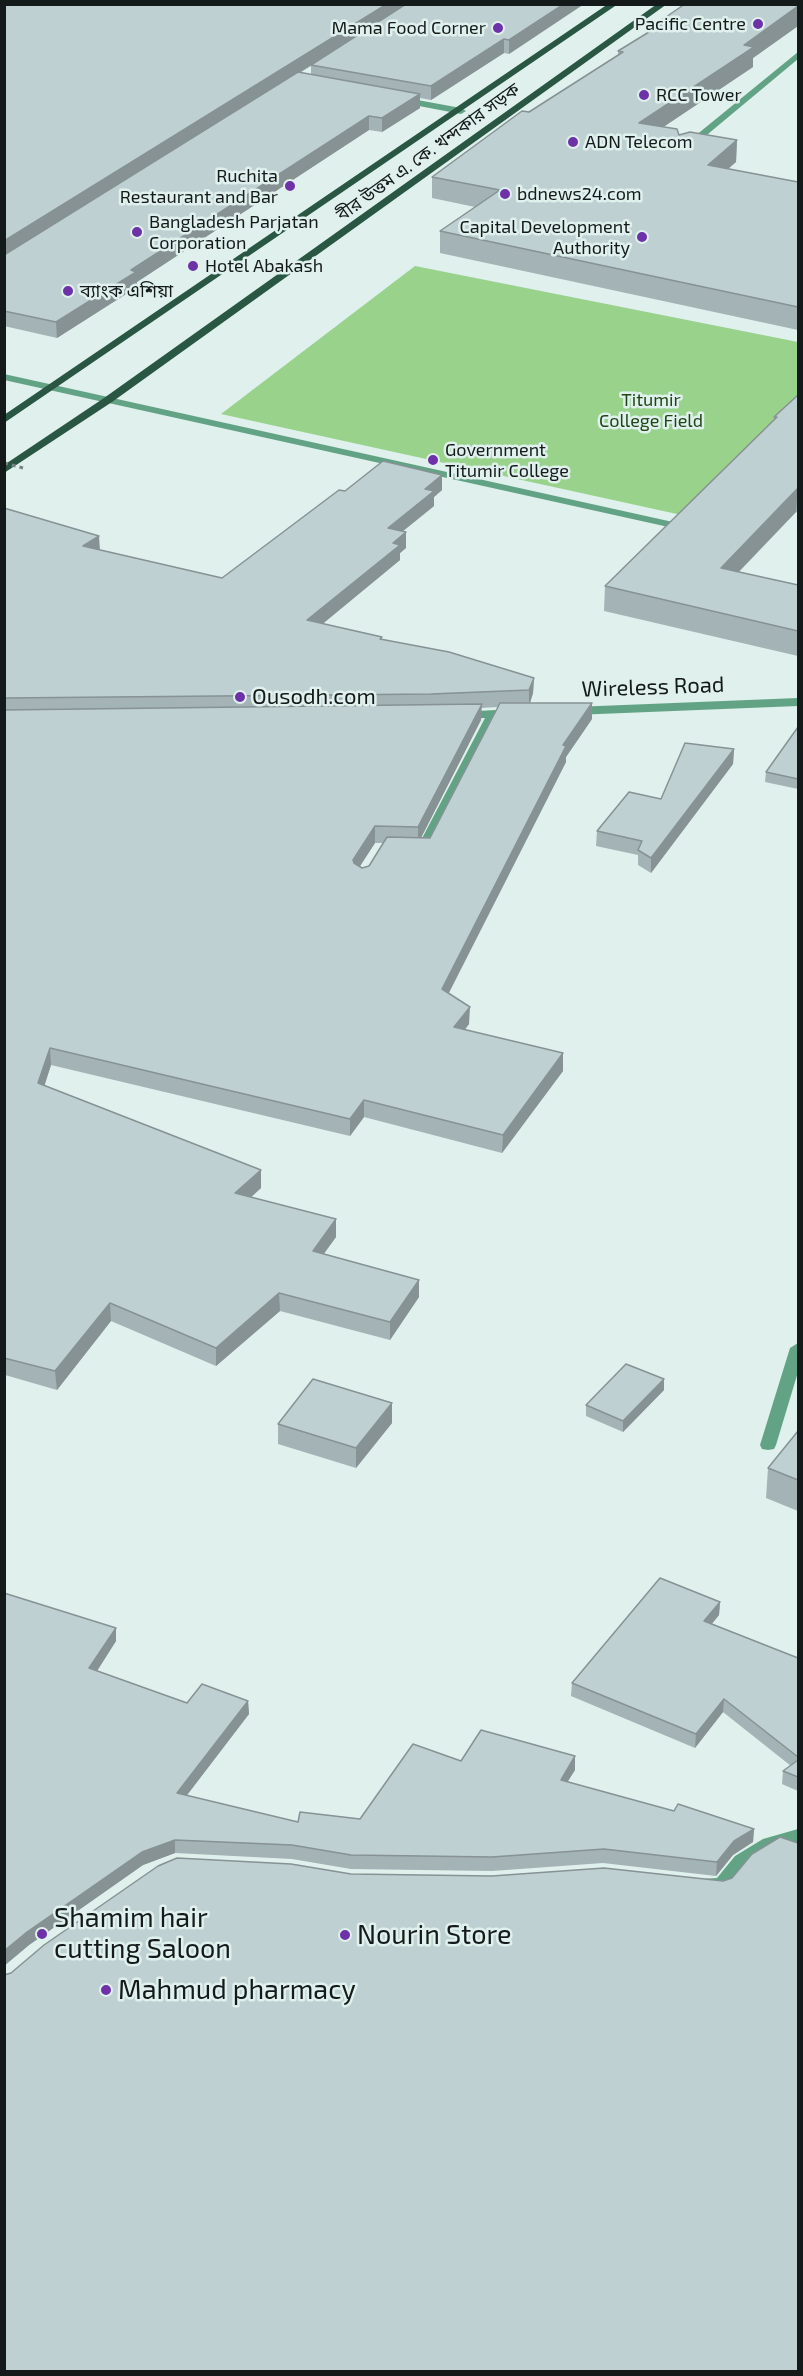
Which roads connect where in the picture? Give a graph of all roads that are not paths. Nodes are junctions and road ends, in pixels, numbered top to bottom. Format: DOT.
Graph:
graph roads {
  1 [pos="614,4"];
  2 [pos="663,4"];
  3 [pos="798,55"];
  4 [pos="390,98"];
  5 [pos="461,111"];
  6 [pos="681,152"];
  7 [pos="4,377"];
  8 [pos="54,388"];
  9 [pos="108,400"];
  10 [pos="4,420"];
  11 [pos="4,470"];
  12 [pos="673,525"];
  13 [pos="798,702"];
  14 [pos="563,711"];
  15 [pos="528,712"];
  16 [pos="493,714"];
  17 [pos="451,715"];
  18 [pos="402,849"];
  19 [pos="798,1348"];
  20 [pos="768,1445"];
  21 [pos="798,1836"];
  22 [pos="686,1881"];
  1 -- 5 [label="main road, বীর উত্তম এ. কে. খন্দকার সড়ক"];
  2 -- 9 [label="main road, বীর উত্তম এ. কে. খন্দকার সড়ক"];
  3 -- 6 [label="street"];
  4 -- 5 [label="street"];
  5 -- 8 [label="main road, বীর উত্তম এ. কে. খন্দকার সড়ক"];
  7 -- 8 [label="street"];
  8 -- 9 [label="street"];
  8 -- 10 [label="main road, বীর উত্তম এ. কে. খন্দকার সড়ক"];
  9 -- 11 [label="main road, বীর উত্তম এ. কে. খন্দকার সড়ক"];
  9 -- 12 [label="street"];
  13 -- 14 [label="street, Wireless Road"];
  15 -- 16 [label="street"];
  16 -- 17 [label="street"];
  16 -- 18 [label="street"];
  19 -- 20 [label="street"];
  21 -- 22 [label="street"];
}
